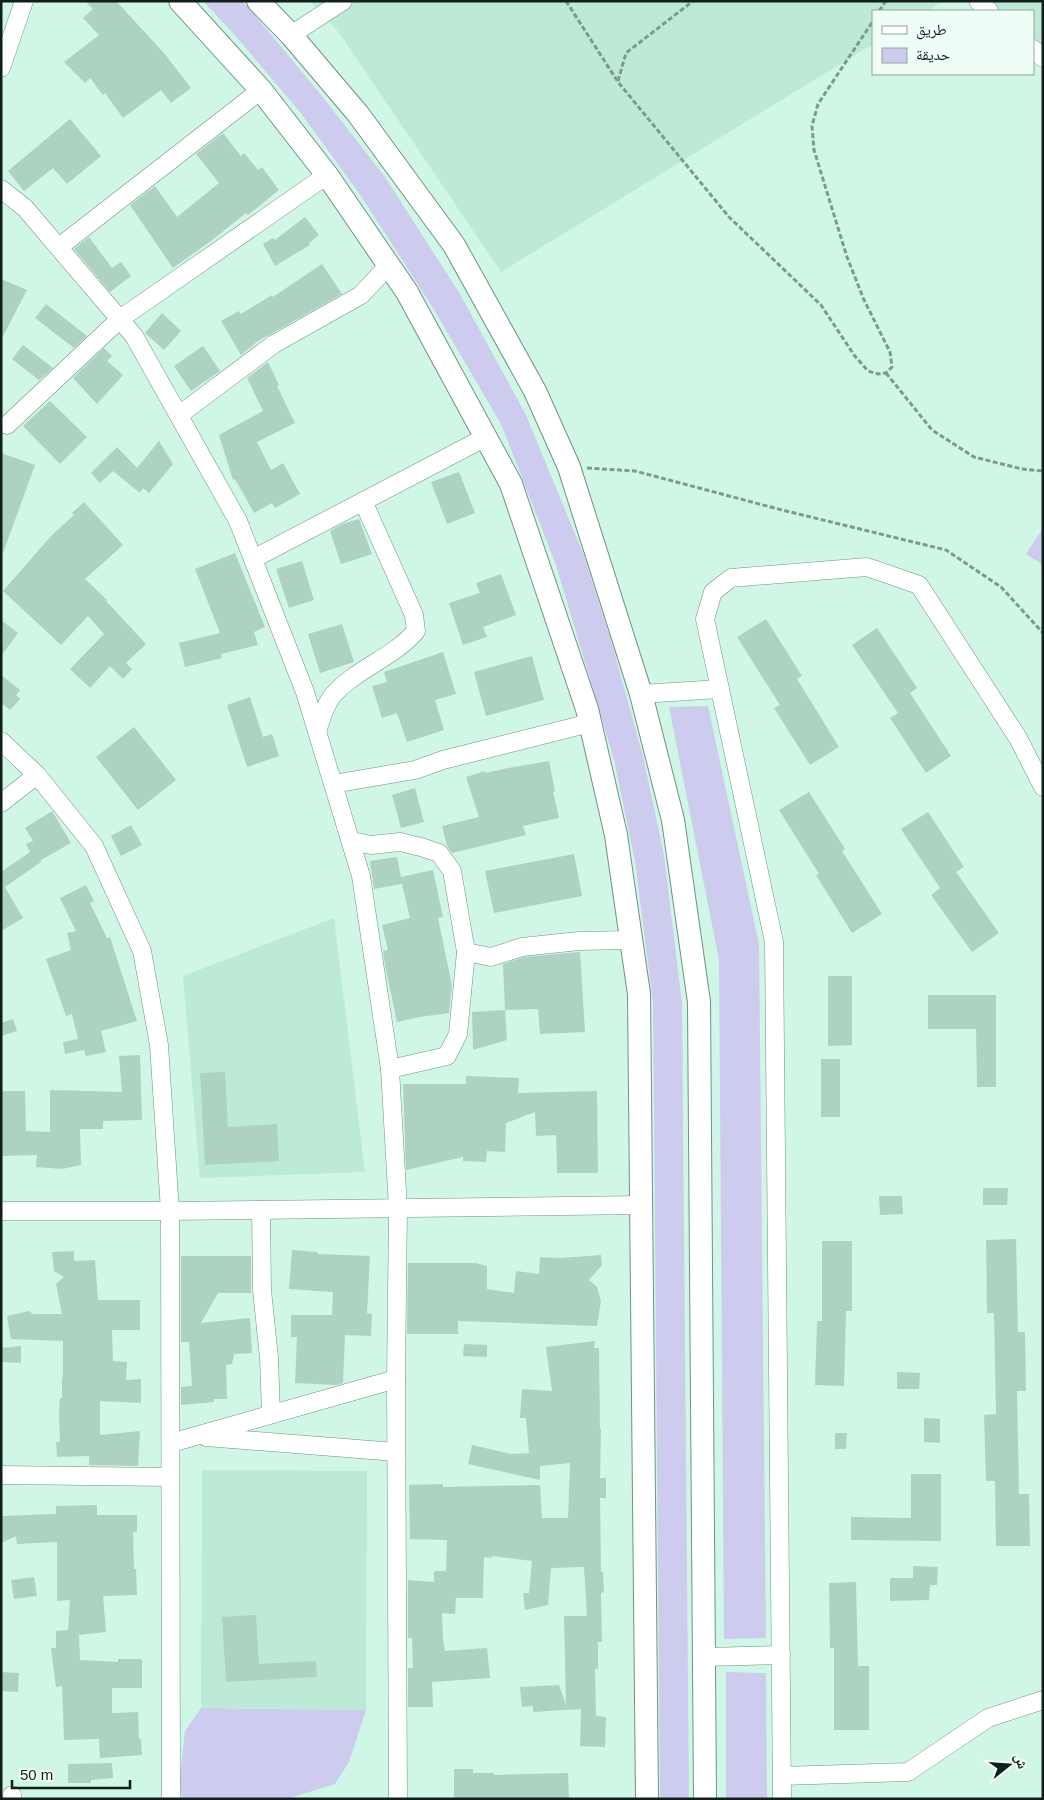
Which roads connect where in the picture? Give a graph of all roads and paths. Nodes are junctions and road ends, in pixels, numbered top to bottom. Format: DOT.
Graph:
graph roads {
  1 [pos="24,1"];
  2 [pos="180,1"];
  3 [pos="258,1"];
  4 [pos="343,1"];
  5 [pos="566,1"];
  6 [pos="693,1"];
  7 [pos="978,1"];
  8 [pos="988,10"];
  9 [pos="872,22"];
  10 [pos="291,35"];
  11 [pos="1,68"];
  12 [pos="618,82"];
  13 [pos="261,90"];
  14 [pos="327,175"];
  15 [pos="1,189"];
  16 [pos="59,248"];
  17 [pos="389,266"];
  18 [pos="120,319"];
  19 [pos="886,373"];
  20 [pos="179,415"];
  21 [pos="7,425"];
  22 [pos="486,437"];
  23 [pos="569,467"];
  24 [pos="1043,471"];
  25 [pos="363,501"];
  26 [pos="253,559"];
  27 [pos="1043,633"];
  28 [pos="720,689"];
  29 [pos="641,694"];
  30 [pos="590,723"];
  31 [pos="317,731"];
  32 [pos="1,741"];
  33 [pos="37,775"];
  34 [pos="333,784"];
  35 [pos="1043,787"];
  36 [pos="1,803"];
  37 [pos="351,842"];
  38 [pos="631,940"];
  39 [pos="466,952"];
  40 [pos="390,1069"];
  41 [pos="642,1204"];
  42 [pos="398,1208"];
  43 [pos="261,1210"];
  44 [pos="1,1211"];
  45 [pos="170,1211"];
  46 [pos="396,1379"];
  47 [pos="271,1414"];
  48 [pos="193,1436"];
  49 [pos="170,1443"];
  50 [pos="396,1452"];
  51 [pos="1,1475"];
  52 [pos="170,1477"];
  53 [pos="781,1656"];
  54 [pos="704,1657"];
  55 [pos="1043,1700"];
  56 [pos="782,1776"];
  57 [pos="171,1799"];
  58 [pos="398,1799"];
  59 [pos="647,1799"];
  60 [pos="704,1799"];
  61 [pos="782,1799"];
  1 -- 11 [label="street"];
  2 -- 13 [label="main road"];
  3 -- 10 [label="main road"];
  4 -- 10 [label="street"];
  5 -- 12 [label="path"];
  6 -- 12 [label="path"];
  7 -- 8 [label="street"];
  9 -- 19 [label="path"];
  10 -- 23 [label="main road"];
  12 -- 19 [label="path"];
  13 -- 14 [label="main road"];
  13 -- 16 [label="street"];
  14 -- 17 [label="main road"];
  14 -- 18 [label="street"];
  15 -- 16 [label="street"];
  16 -- 18 [label="street"];
  17 -- 20 [label="street"];
  17 -- 22 [label="main road"];
  18 -- 20 [label="street"];
  18 -- 21 [label="street"];
  19 -- 24 [label="path"];
  20 -- 26 [label="street"];
  22 -- 25 [label="street"];
  22 -- 30 [label="main road"];
  23 -- 27 [label="path"];
  23 -- 29 [label="main road"];
  25 -- 26 [label="street"];
  25 -- 31 [label="street"];
  26 -- 31 [label="street"];
  28 -- 29 [label="street"];
  28 -- 35 [label="street"];
  28 -- 53 [label="street"];
  29 -- 54 [label="main road"];
  30 -- 34 [label="street"];
  30 -- 38 [label="main road"];
  31 -- 34 [label="street"];
  32 -- 33 [label="street"];
  33 -- 36 [label="street"];
  33 -- 45 [label="street"];
  34 -- 37 [label="street"];
  37 -- 39 [label="street"];
  37 -- 40 [label="street"];
  38 -- 39 [label="street"];
  38 -- 41 [label="main road"];
  39 -- 40 [label="street"];
  40 -- 42 [label="street"];
  41 -- 42 [label="street"];
  41 -- 59 [label="main road"];
  42 -- 43 [label="street"];
  42 -- 46 [label="street"];
  43 -- 45 [label="street"];
  43 -- 47 [label="street"];
  44 -- 45 [label="street"];
  45 -- 49 [label="street"];
  46 -- 47 [label="street"];
  46 -- 50 [label="street"];
  47 -- 48 [label="street"];
  48 -- 49 [label="street"];
  48 -- 50 [label="street"];
  49 -- 52 [label="street"];
  50 -- 58 [label="street"];
  51 -- 52 [label="street"];
  52 -- 57 [label="street"];
  53 -- 54 [label="street"];
  53 -- 56 [label="street"];
  54 -- 60 [label="main road"];
  55 -- 56 [label="street"];
  56 -- 61 [label="street"];
}
